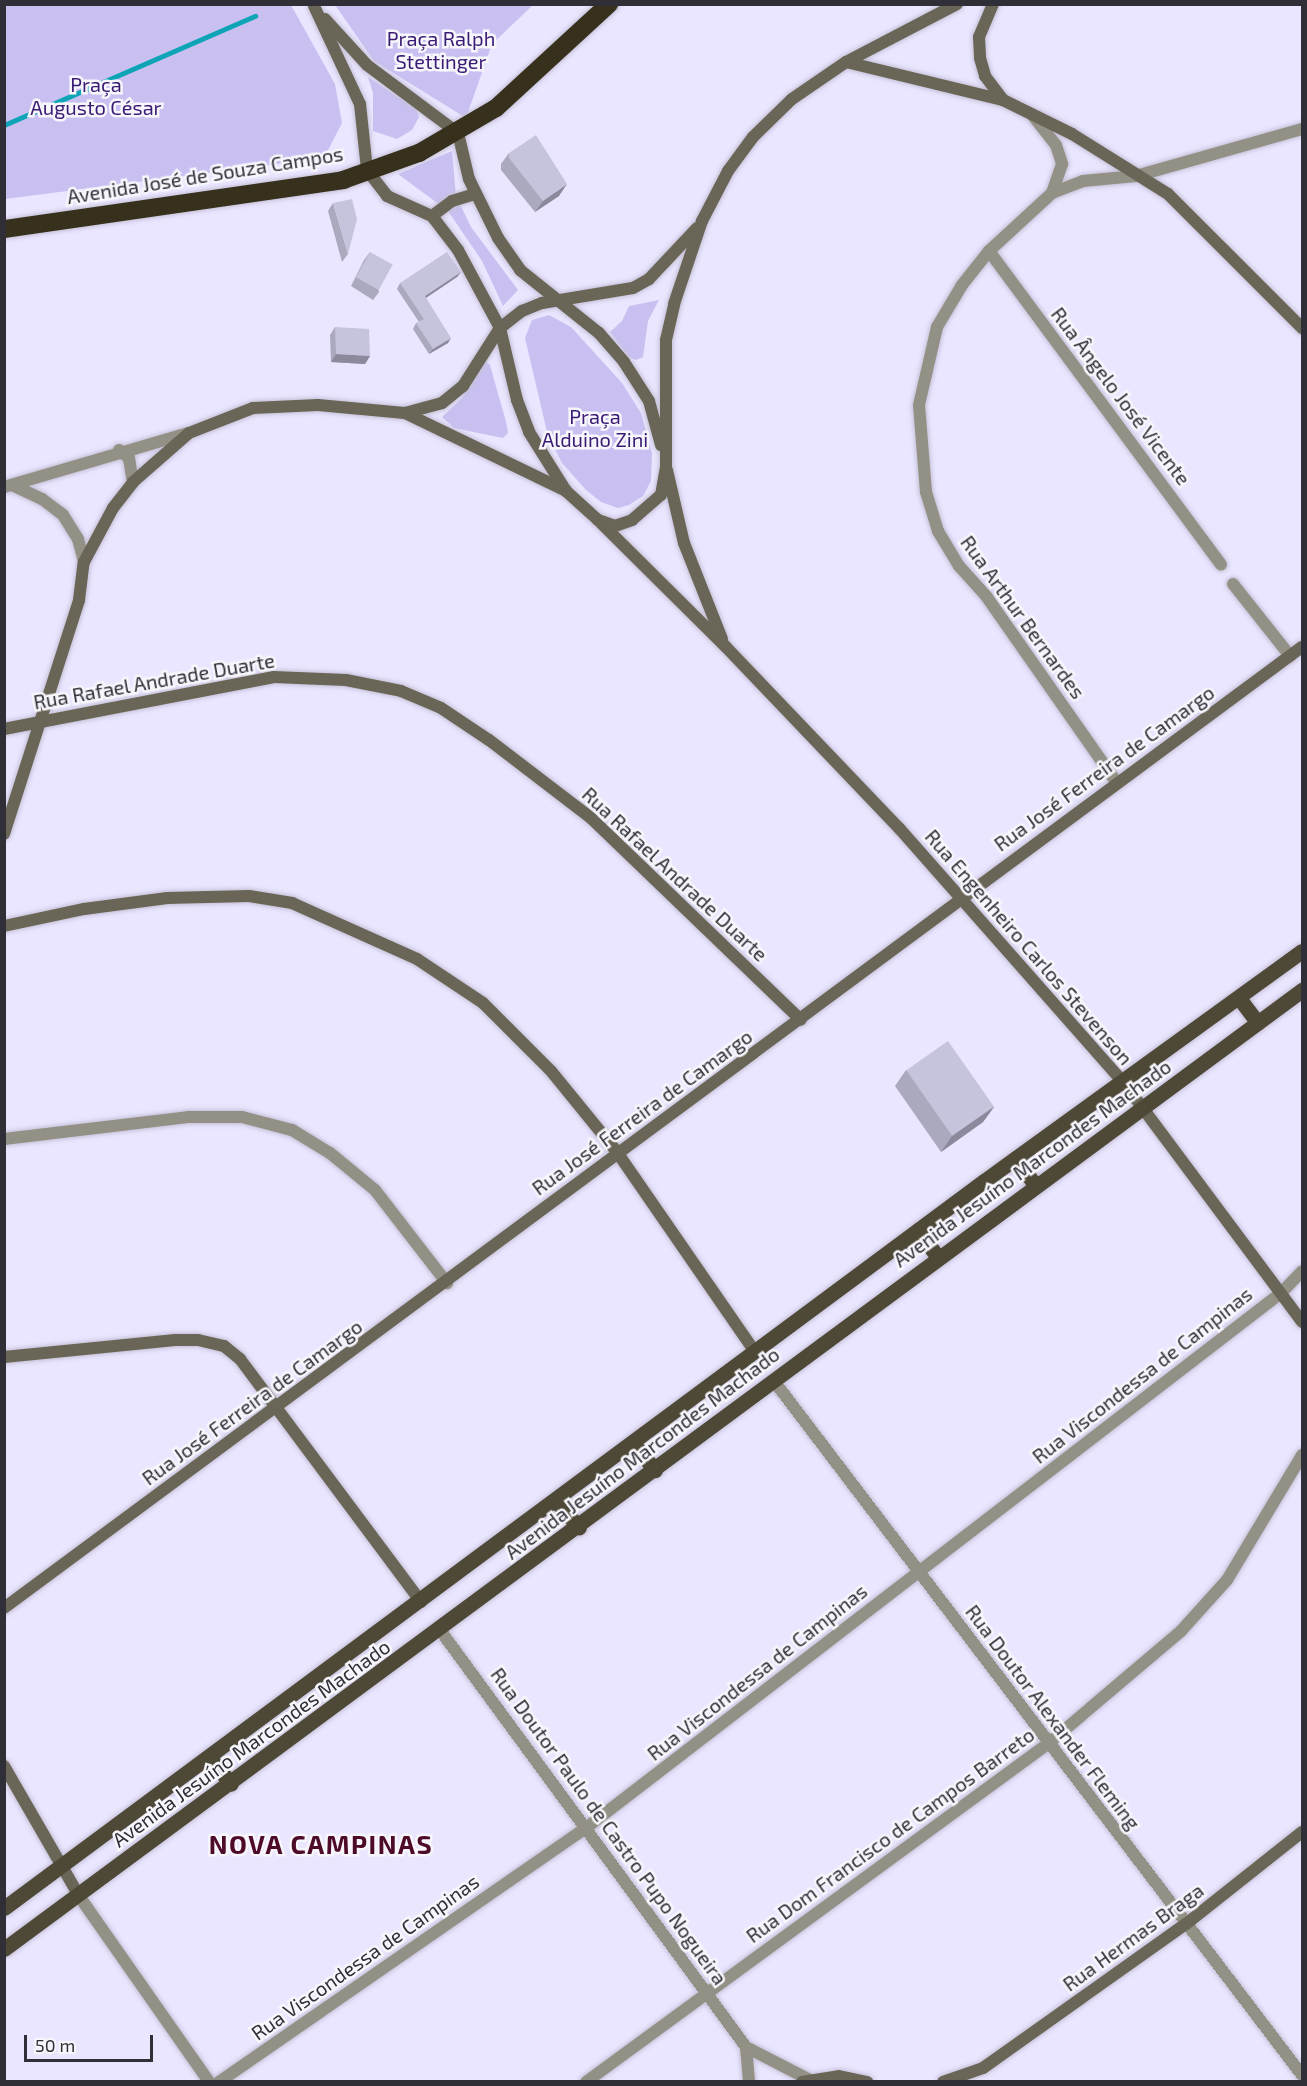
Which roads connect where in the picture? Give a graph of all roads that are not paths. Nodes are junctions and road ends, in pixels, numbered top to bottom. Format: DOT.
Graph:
graph roads {
  1 [pos="609,4"];
  2 [pos="957,4"];
  3 [pos="993,4"];
  4 [pos="313,5"];
  5 [pos="846,62"];
  6 [pos="1003,100"];
  7 [pos="1034,117"];
  8 [pos="1302,129"];
  9 [pos="458,133"];
  10 [pos="367,170"];
  11 [pos="1136,176"];
  12 [pos="1052,193"];
  13 [pos="475,194"];
  14 [pos="432,216"];
  15 [pos="702,221"];
  16 [pos="4,229"];
  17 [pos="989,251"];
  18 [pos="559,301"];
  19 [pos="500,328"];
  20 [pos="1302,328"];
  21 [pos="405,413"];
  22 [pos="189,433"];
  23 [pos="119,450"];
  24 [pos="666,466"];
  25 [pos="133,482"];
  26 [pos="8,486"];
  27 [pos="566,492"];
  28 [pos="598,520"];
  29 [pos="84,562"];
  30 [pos="1221,564"];
  31 [pos="1233,584"];
  32 [pos="725,646"];
  33 [pos="1302,647"];
  34 [pos="1290,656"];
  35 [pos="42,720"];
  36 [pos="4,729"];
  37 [pos="1117,783"];
  38 [pos="4,834"];
  39 [pos="961,898"];
  40 [pos="4,926"];
  41 [pos="1302,951"];
  42 [pos="1302,990"];
  43 [pos="1239,998"];
  44 [pos="801,1020"];
  45 [pos="1258,1023"];
  46 [pos="1124,1083"];
  47 [pos="1142,1108"];
  48 [pos="4,1139"];
  49 [pos="617,1152"];
  50 [pos="1016,1158"];
  51 [pos="1035,1185"];
  52 [pos="918,1230"];
  53 [pos="938,1258"];
  54 [pos="1302,1270"];
  55 [pos="447,1283"];
  56 [pos="1281,1293"];
  57 [pos="1302,1322"];
  58 [pos="755,1352"];
  59 [pos="4,1357"];
  60 [pos="774,1381"];
  61 [pos="276,1408"];
  62 [pos="633,1443"];
  63 [pos="1302,1455"];
  64 [pos="655,1470"];
  65 [pos="556,1501"];
  66 [pos="579,1527"];
  67 [pos="918,1573"];
  68 [pos="421,1602"];
  69 [pos="4,1608"];
  70 [pos="440,1630"];
  71 [pos="1049,1743"];
  72 [pos="210,1758"];
  73 [pos="4,1766"];
  74 [pos="231,1784"];
  75 [pos="586,1828"];
  76 [pos="1302,1832"];
  77 [pos="61,1866"];
  78 [pos="79,1896"];
  79 [pos="4,1908"];
  80 [pos="1186,1924"];
  81 [pos="4,1949"];
  82 [pos="708,1992"];
  83 [pos="746,2047"];
  84 [pos="983,2068"];
  85 [pos="1302,2075"];
  86 [pos="805,2080"];
  87 [pos="209,2082"];
  88 [pos="219,2082"];
  89 [pos="586,2082"];
  90 [pos="749,2082"];
  91 [pos="867,2082"];
  92 [pos="943,2082"];
  93 [pos="974,2082"];
  1 -- 9 [label="highway, Avenida José de Souza Campos"];
  2 -- 5 [label="street"];
  3 -- 6 [label="street"];
  4 -- 9 [label="street"];
  4 -- 10 [label="street"];
  5 -- 6 [label="street"];
  5 -- 15 [label="street"];
  6 -- 7 [label="street"];
  7 -- 11 [label="street"];
  7 -- 12 [label="street"];
  8 -- 11 [label="street, Rua Arthur Bernardes"];
  9 -- 10 [label="highway, Avenida José de Souza Campos"];
  9 -- 13 [label="street"];
  10 -- 14 [label="street"];
  10 -- 16 [label="highway, Avenida José de Souza Campos"];
  11 -- 12 [label="street, Rua Arthur Bernardes"];
  11 -- 20 [label="street"];
  12 -- 17 [label="street, Rua Arthur Bernardes"];
  13 -- 14 [label="street"];
  13 -- 18 [label="street"];
  14 -- 19 [label="street"];
  15 -- 18 [label="street"];
  15 -- 24 [label="street"];
  17 -- 30 [label="street, Rua Ângelo José Vicente"];
  17 -- 37 [label="street, Rua Arthur Bernardes"];
  18 -- 19 [label="street"];
  18 -- 24 [label="street"];
  19 -- 21 [label="street"];
  19 -- 27 [label="street"];
  21 -- 22 [label="street"];
  21 -- 27 [label="street"];
  22 -- 23 [label="street"];
  22 -- 25 [label="street"];
  23 -- 25 [label="street"];
  23 -- 26 [label="street"];
  24 -- 28 [label="street"];
  24 -- 32 [label="street, Rua Engenheiro Carlos Stevenson"];
  25 -- 29 [label="street"];
  26 -- 29 [label="street"];
  27 -- 28 [label="street, Rua Engenheiro Carlos Stevenson"];
  28 -- 32 [label="street, Rua Engenheiro Carlos Stevenson"];
  29 -- 35 [label="street"];
  31 -- 34 [label="street"];
  32 -- 39 [label="street, Rua Engenheiro Carlos Stevenson"];
  33 -- 34 [label="street, Rua José Ferreira de Camargo"];
  34 -- 37 [label="street, Rua José Ferreira de Camargo"];
  35 -- 36 [label="street, Rua Rafael Andrade Duarte"];
  35 -- 38 [label="street"];
  35 -- 44 [label="street, Rua Rafael Andrade Duarte"];
  37 -- 39 [label="street, Rua José Ferreira de Camargo"];
  39 -- 44 [label="street, Rua José Ferreira de Camargo"];
  39 -- 46 [label="street, Rua Engenheiro Carlos Stevenson"];
  40 -- 49 [label="street"];
  41 -- 43 [label="main road, Avenida Jesuíno Marcondes Machado"];
  42 -- 45 [label="main road, Avenida Jesuíno Marcondes Machado"];
  43 -- 45 [label="main road"];
  43 -- 46 [label="main road, Avenida Jesuíno Marcondes Machado"];
  44 -- 49 [label="street, Rua José Ferreira de Camargo"];
  45 -- 47 [label="main road, Avenida Jesuíno Marcondes Machado"];
  46 -- 47 [label="street, Rua Engenheiro Carlos Stevenson"];
  46 -- 50 [label="main road, Avenida Jesuíno Marcondes Machado"];
  47 -- 51 [label="main road, Avenida Jesuíno Marcondes Machado"];
  47 -- 56 [label="street, Rua Engenheiro Carlos Stevenson"];
  48 -- 55 [label="street"];
  49 -- 55 [label="street, Rua José Ferreira de Camargo"];
  49 -- 58 [label="street"];
  50 -- 51 [label="main road"];
  50 -- 52 [label="main road, Avenida Jesuíno Marcondes Machado"];
  51 -- 53 [label="main road, Avenida Jesuíno Marcondes Machado"];
  52 -- 53 [label="main road"];
  52 -- 58 [label="main road, Avenida Jesuíno Marcondes Machado"];
  53 -- 60 [label="main road, Avenida Jesuíno Marcondes Machado"];
  54 -- 56 [label="street, Rua Viscondessa de Campinas"];
  55 -- 61 [label="street, Rua José Ferreira de Camargo"];
  56 -- 57 [label="street, Rua Engenheiro Carlos Stevenson"];
  56 -- 67 [label="street, Rua Viscondessa de Campinas"];
  58 -- 62 [label="main road, Avenida Jesuíno Marcondes Machado"];
  59 -- 61 [label="street"];
  60 -- 64 [label="main road, Avenida Jesuíno Marcondes Machado"];
  60 -- 67 [label="street, Rua Doutor Alexander Fleming"];
  61 -- 68 [label="street"];
  61 -- 69 [label="street, Rua José Ferreira de Camargo"];
  62 -- 64 [label="main road"];
  62 -- 65 [label="main road, Avenida Jesuíno Marcondes Machado"];
  63 -- 71 [label="street, Rua Dom Francisco de Campos Barreto"];
  64 -- 66 [label="main road, Avenida Jesuíno Marcondes Machado"];
  65 -- 66 [label="main road"];
  65 -- 68 [label="main road, Avenida Jesuíno Marcondes Machado"];
  66 -- 70 [label="main road, Avenida Jesuíno Marcondes Machado"];
  67 -- 71 [label="street, Rua Doutor Alexander Fleming"];
  67 -- 75 [label="street, Rua Viscondessa de Campinas"];
  68 -- 72 [label="main road, Avenida Jesuíno Marcondes Machado"];
  70 -- 74 [label="main road, Avenida Jesuíno Marcondes Machado"];
  70 -- 75 [label="street, Rua Doutor Paulo de Castro Pupo Nogueira"];
  71 -- 80 [label="street, Rua Doutor Alexander Fleming"];
  71 -- 82 [label="street, Rua Dom Francisco de Campos Barreto"];
  72 -- 74 [label="main road"];
  72 -- 77 [label="main road, Avenida Jesuíno Marcondes Machado"];
  73 -- 77 [label="street"];
  74 -- 78 [label="main road, Avenida Jesuíno Marcondes Machado"];
  75 -- 82 [label="street, Rua Doutor Paulo de Castro Pupo Nogueira"];
  75 -- 88 [label="street, Rua Viscondessa de Campinas"];
  76 -- 80 [label="street, Rua Hermas Braga"];
  77 -- 78 [label="street"];
  77 -- 79 [label="main road, Avenida Jesuíno Marcondes Machado"];
  78 -- 81 [label="main road, Avenida Jesuíno Marcondes Machado"];
  78 -- 87 [label="street"];
  80 -- 84 [label="street, Rua Hermas Braga"];
  80 -- 85 [label="street, Rua Doutor Alexander Fleming"];
  82 -- 83 [label="street, Rua Doutor Paulo de Castro Pupo Nogueira"];
  82 -- 89 [label="street, Rua Dom Francisco de Campos Barreto"];
  83 -- 86 [label="street, Rua Doutor Paulo de Castro Pupo Nogueira"];
  83 -- 90 [label="street, Rua Doutor Paulo de Castro Pupo Nogueira"];
  84 -- 92 [label="street, Rua Hermas Braga"];
  84 -- 93 [label="street, Rua Hermas Braga"];
  86 -- 91 [label="street"];
}
